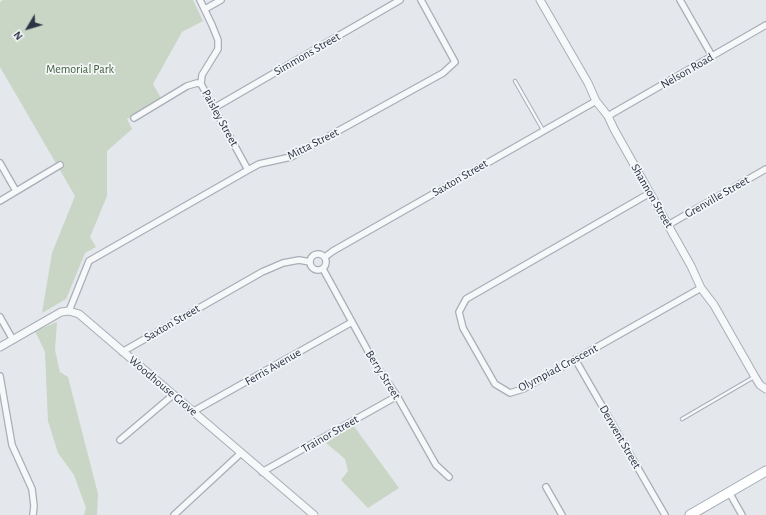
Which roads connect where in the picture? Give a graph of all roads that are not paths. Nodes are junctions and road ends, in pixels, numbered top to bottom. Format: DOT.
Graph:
graph roads {
  1 [pos="200,0"];
  2 [pos="221,0"];
  3 [pos="400,0"];
  4 [pos="421,0"];
  5 [pos="540,0"];
  6 [pos="680,0"];
  7 [pos="205,9"];
  8 [pos="766,25"];
  9 [pos="712,56"];
  10 [pos="515,81"];
  11 [pos="201,84"];
  12 [pos="596,101"];
  13 [pos="214,108"];
  14 [pos="608,116"];
  15 [pos="134,118"];
  16 [pos="543,131"];
  17 [pos="0,163"];
  18 [pos="60,165"];
  19 [pos="248,170"];
  20 [pos="766,170"];
  21 [pos="16,191"];
  22 [pos="650,193"];
  23 [pos="0,201"];
  24 [pos="668,225"];
  25 [pos="325,257"];
  26 [pos="310,262"];
  27 [pos="323,269"];
  28 [pos="700,288"];
  29 [pos="69,311"];
  30 [pos="0,317"];
  31 [pos="352,322"];
  32 [pos="13,340"];
  33 [pos="0,347"];
  34 [pos="122,352"];
  35 [pos="576,359"];
  36 [pos="0,376"];
  37 [pos="755,377"];
  38 [pos="766,389"];
  39 [pos="173,394"];
  40 [pos="397,396"];
  41 [pos="194,411"];
  42 [pos="682,419"];
  43 [pos="120,440"];
  44 [pos="241,453"];
  45 [pos="766,471"];
  46 [pos="262,472"];
  47 [pos="449,477"];
  48 [pos="546,488"];
  49 [pos="730,492"];
  50 [pos="33,515"];
  51 [pos="174,515"];
  52 [pos="314,515"];
  53 [pos="562,515"];
  54 [pos="665,515"];
  55 [pos="690,515"];
  56 [pos="742,515"];
  1 -- 7 [label="street, Paisley Street"];
  2 -- 7 [label="street"];
  3 -- 13 [label="street, Simmons Street"];
  4 -- 19 [label="street, Mitta Street"];
  5 -- 12 [label="street, Shannon Street"];
  6 -- 9 [label="street"];
  7 -- 11 [label="street, Paisley Street"];
  8 -- 9 [label="street, Nelson Road"];
  9 -- 14 [label="street, Nelson Road"];
  10 -- 16 [label="lane"];
  11 -- 13 [label="street, Paisley Street"];
  11 -- 15 [label="street"];
  12 -- 14 [label="street, Shannon Street"];
  12 -- 16 [label="street, Saxton Street"];
  13 -- 19 [label="street, Paisley Street"];
  14 -- 22 [label="street, Shannon Street"];
  16 -- 25 [label="street, Saxton Street"];
  17 -- 21 [label="street"];
  18 -- 21 [label="street"];
  19 -- 29 [label="street, Mitta Street"];
  20 -- 24 [label="street, Grenville Street"];
  21 -- 23 [label="street"];
  22 -- 24 [label="street, Shannon Street"];
  22 -- 35 [label="street, Olympiad Crescent"];
  24 -- 28 [label="street, Shannon Street"];
  25 -- 26 [label="street"];
  25 -- 27 [label="street"];
  26 -- 27 [label="street"];
  26 -- 34 [label="street, Saxton Street"];
  27 -- 31 [label="street, Berry Street"];
  28 -- 35 [label="street, Olympiad Crescent"];
  28 -- 37 [label="street, Shannon Street"];
  29 -- 32 [label="street"];
  29 -- 34 [label="street, Woodhouse Grove"];
  30 -- 32 [label="street"];
  31 -- 40 [label="street, Berry Street"];
  31 -- 41 [label="street, Ferris Avenue"];
  32 -- 33 [label="street"];
  34 -- 39 [label="street, Woodhouse Grove"];
  35 -- 54 [label="street, Derwent Street"];
  36 -- 50 [label="street"];
  37 -- 38 [label="street, Shannon Street"];
  37 -- 42 [label="lane"];
  39 -- 41 [label="street, Woodhouse Grove"];
  39 -- 43 [label="street"];
  40 -- 46 [label="street, Trainor Street"];
  40 -- 47 [label="street, Berry Street"];
  41 -- 44 [label="street, Woodhouse Grove"];
  44 -- 46 [label="street, Woodhouse Grove"];
  44 -- 51 [label="street"];
  45 -- 49 [label="main road"];
  46 -- 52 [label="street, Woodhouse Grove"];
  48 -- 53 [label="street"];
  49 -- 55 [label="main road"];
  49 -- 56 [label="street"];
}
